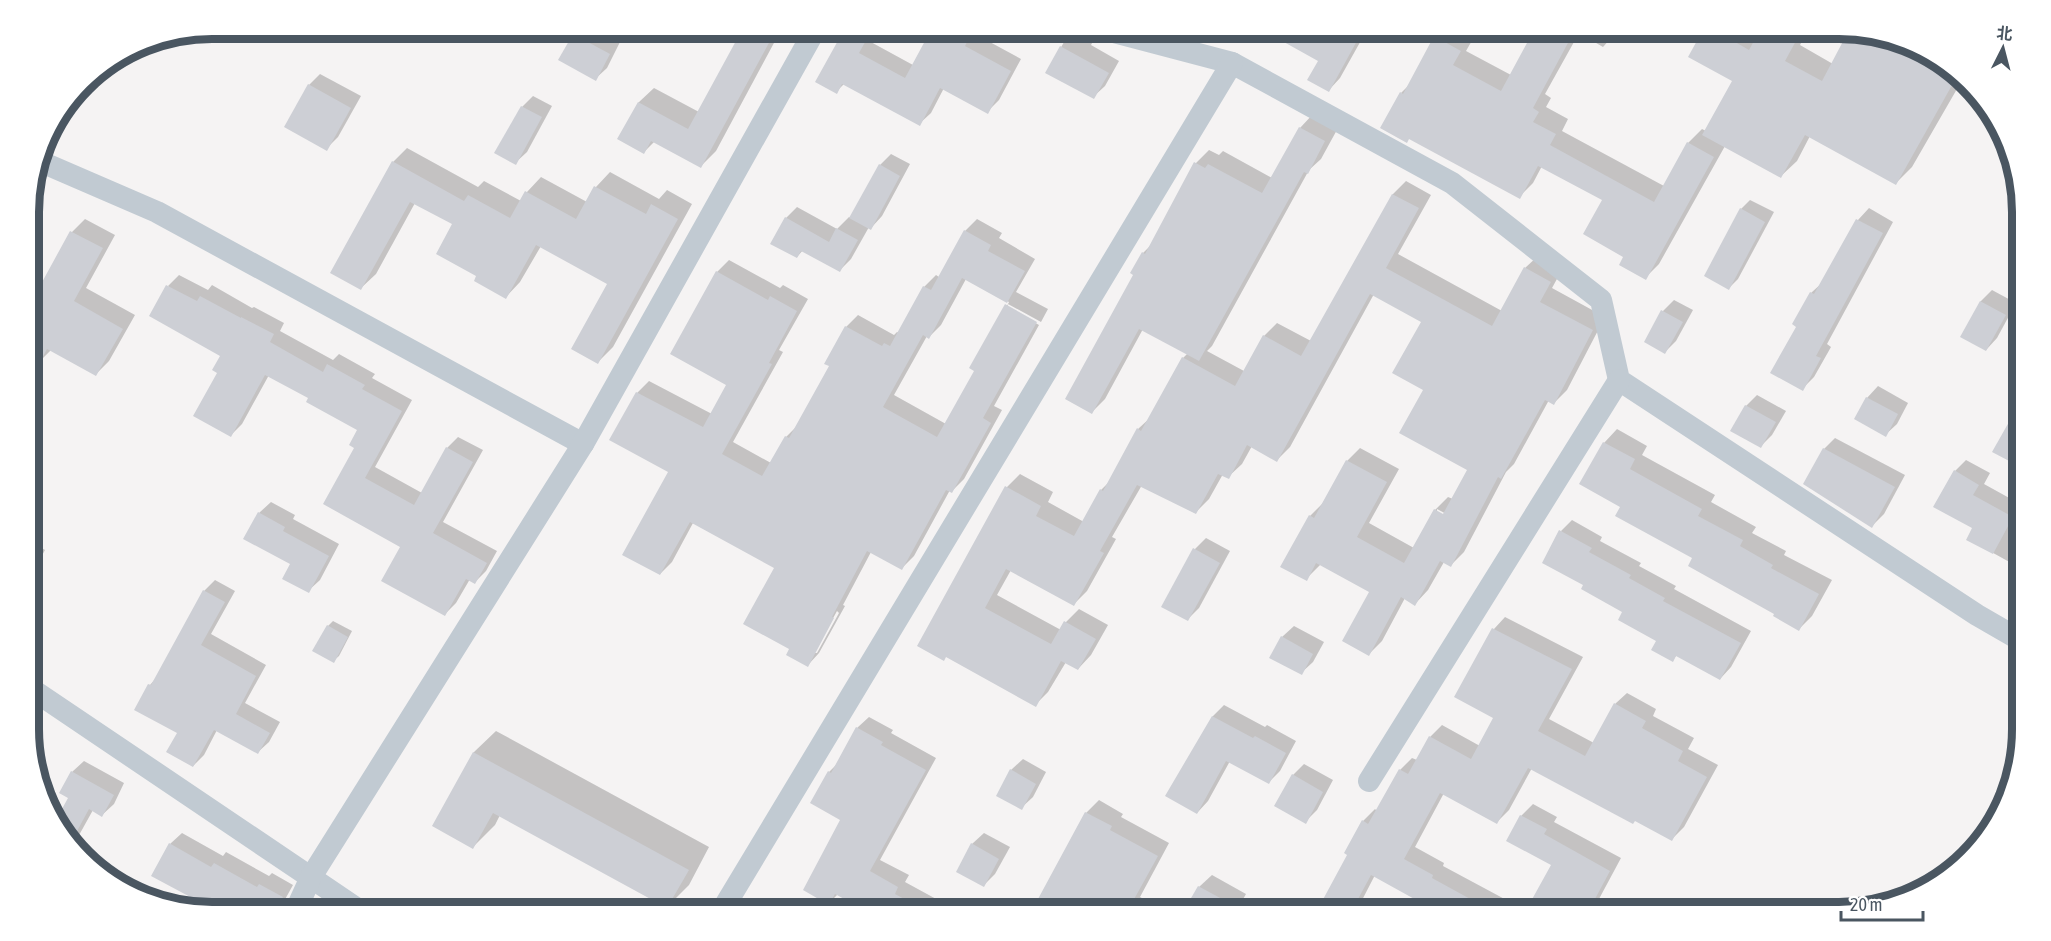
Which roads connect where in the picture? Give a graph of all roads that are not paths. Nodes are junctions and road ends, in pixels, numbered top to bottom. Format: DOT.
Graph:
graph roads {
  1 [pos="810,39"];
  2 [pos="1141,39"];
  3 [pos="1232,63"];
  4 [pos="46,164"];
  5 [pos="1619,380"];
  6 [pos="583,444"];
  7 [pos="2012,635"];
  8 [pos="39,694"];
  9 [pos="1369,781"];
  10 [pos="311,878"];
  11 [pos="300,902"];
  12 [pos="347,902"];
  13 [pos="727,902"];
  1 -- 6 [label="street"];
  2 -- 3 [label="street"];
  3 -- 5 [label="street"];
  3 -- 13 [label="street"];
  4 -- 6 [label="street"];
  5 -- 7 [label="street"];
  5 -- 9 [label="street"];
  6 -- 10 [label="street"];
  8 -- 10 [label="street"];
  10 -- 11 [label="street"];
  10 -- 12 [label="street"];
}
